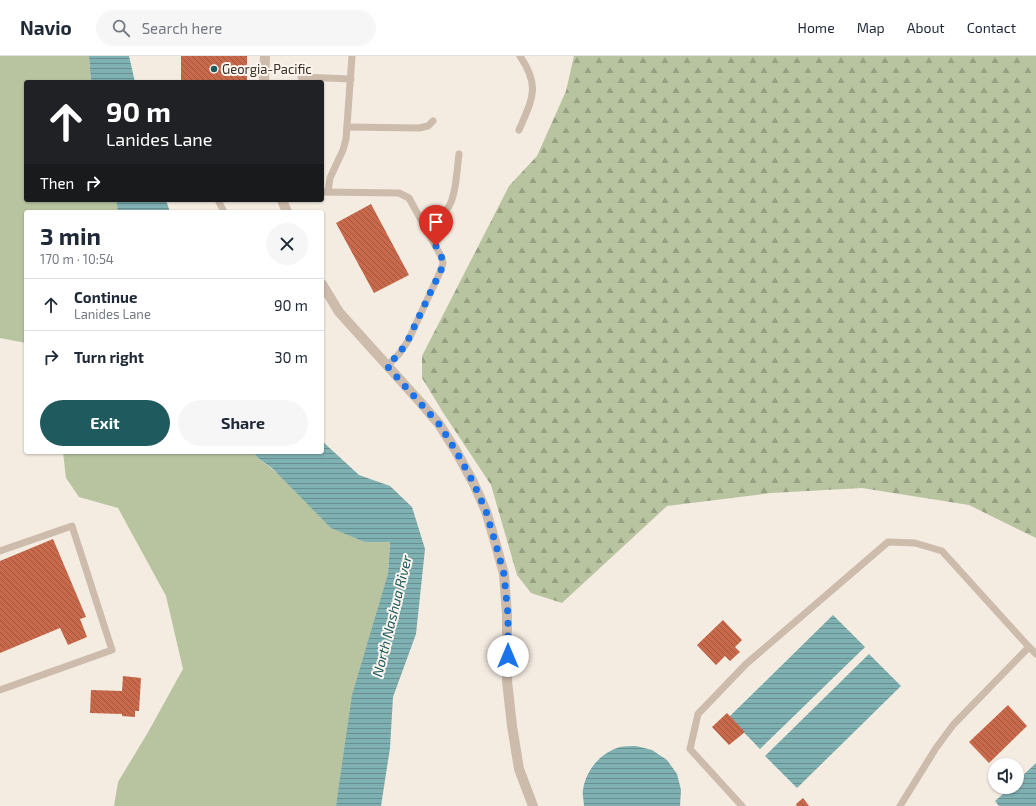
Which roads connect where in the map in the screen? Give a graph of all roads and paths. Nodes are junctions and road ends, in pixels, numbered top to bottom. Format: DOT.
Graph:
graph roads {
  1 [pos="265,56"];
  2 [pos="352,56"];
  3 [pos="520,56"];
  4 [pos="301,77"];
  5 [pos="351,79"];
  6 [pos="264,80"];
  7 [pos="433,121"];
  8 [pos="347,127"];
  9 [pos="519,130"];
  10 [pos="459,154"];
  11 [pos="325,192"];
  12 [pos="219,202"];
  13 [pos="223,210"];
  14 [pos="424,224"];
  15 [pos="324,288"];
  16 [pos="387,366"];
  17 [pos="0,551"];
  18 [pos="1029,647"];
  19 [pos="1036,654"];
  20 [pos="0,690"];
  21 [pos="533,806"];
  22 [pos="742,806"];
  23 [pos="900,806"];
  1 -- 6 [label="street"];
  2 -- 5 [label="lane"];
  3 -- 9 [label="lane"];
  4 -- 5 [label="lane"];
  5 -- 8 [label="lane"];
  7 -- 8 [label="lane"];
  8 -- 11 [label="lane"];
  10 -- 14 [label="lane"];
  11 -- 14 [label="lane"];
  12 -- 13 [label="lane"];
  14 -- 16 [label="lane"];
  15 -- 16 [label="street"];
  16 -- 21 [label="street"];
  17 -- 20 [label="lane"];
  18 -- 19 [label="lane"];
  18 -- 22 [label="lane"];
  18 -- 23 [label="lane"];
}
